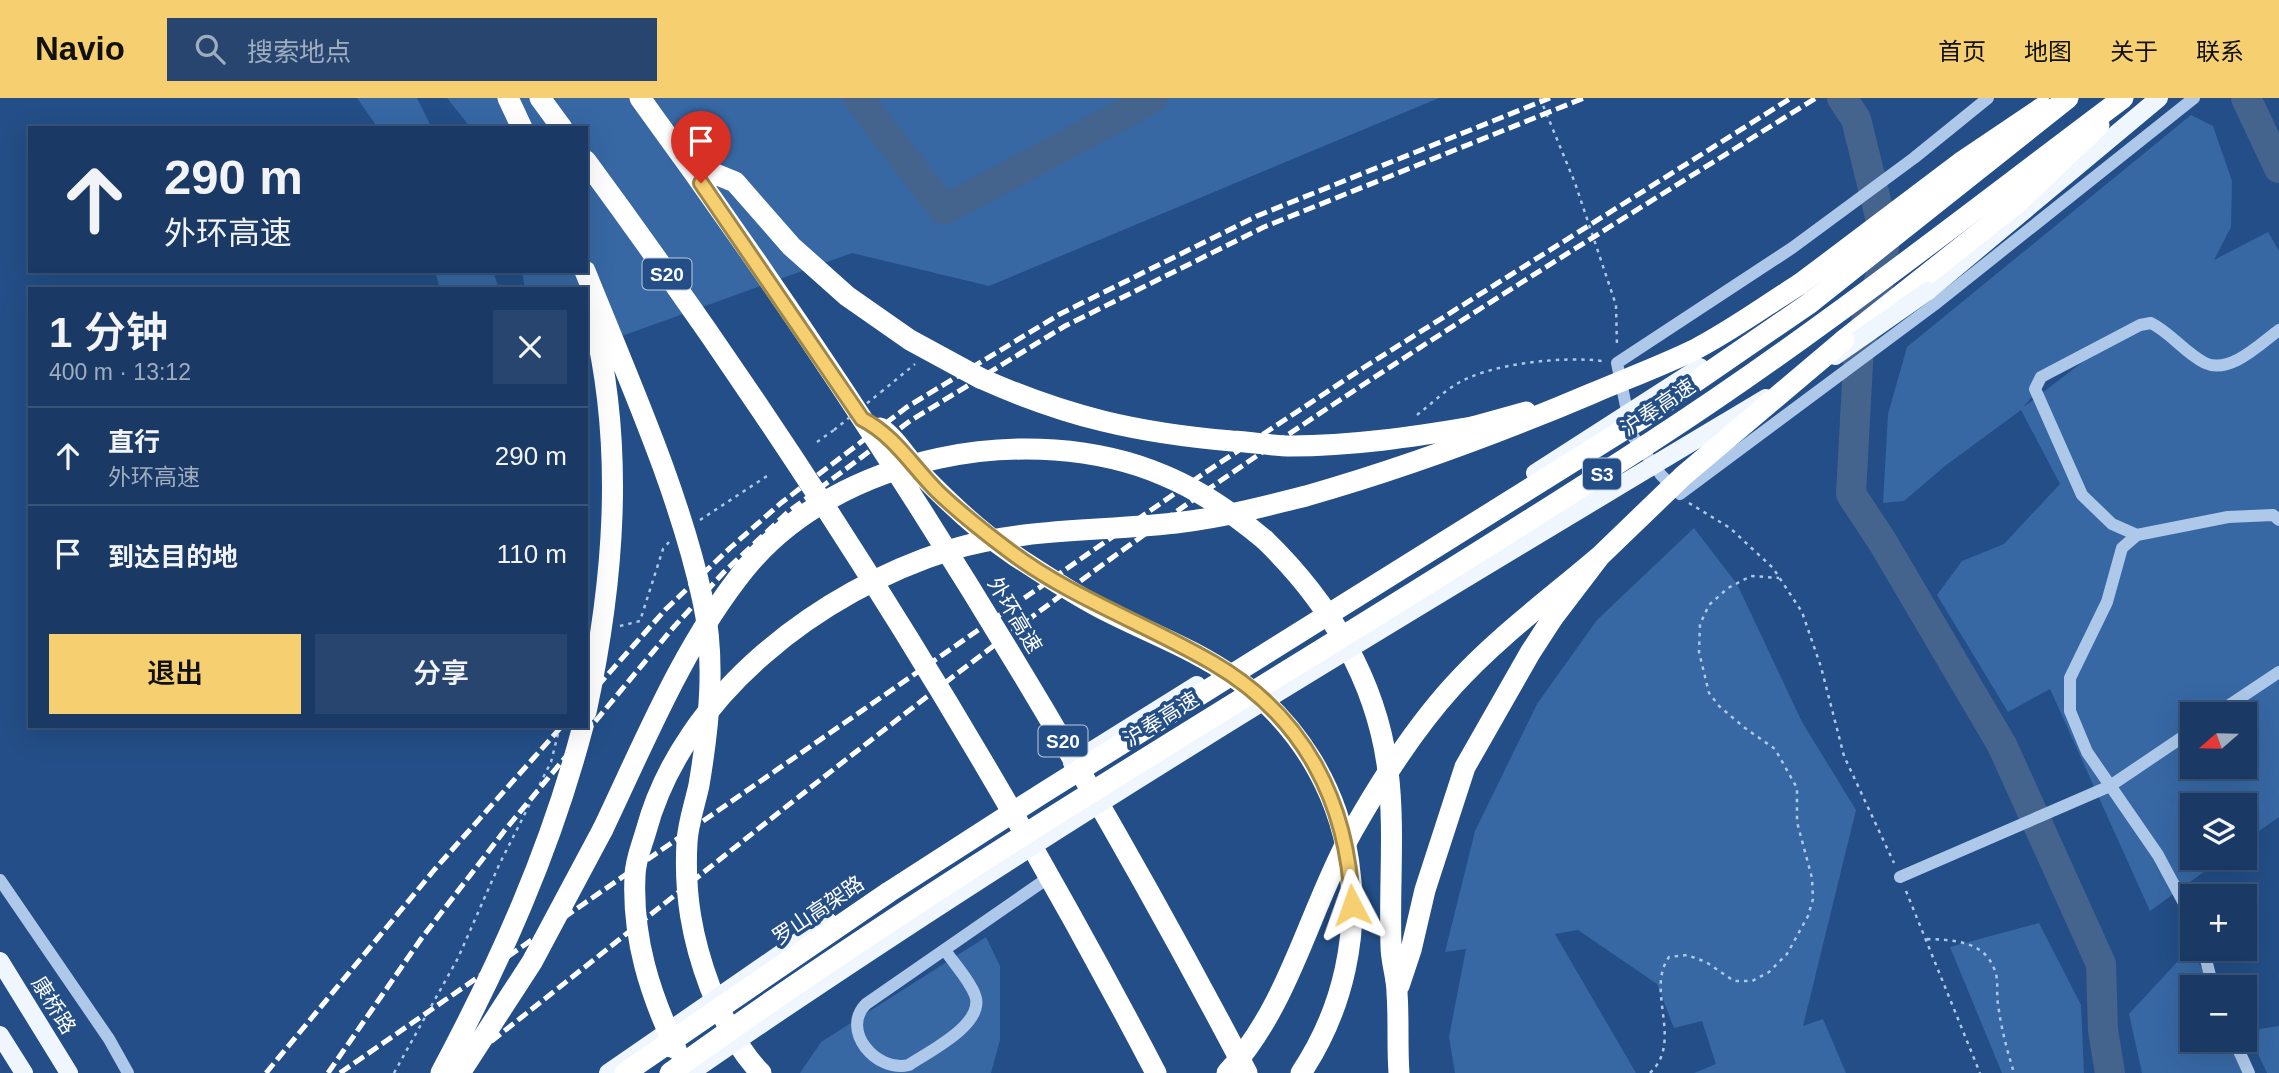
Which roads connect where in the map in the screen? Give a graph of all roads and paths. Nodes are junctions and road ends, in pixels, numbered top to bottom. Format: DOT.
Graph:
graph roads {
  1 [pos="508,98"];
  2 [pos="540,98"];
  3 [pos="640,98"];
  4 [pos="1540,98"];
  5 [pos="1988,98"];
  6 [pos="2057,98"];
  7 [pos="2068,98"];
  8 [pos="2079,98"];
  9 [pos="2125,98"];
  10 [pos="2159,98"];
  11 [pos="2194,98"];
  12 [pos="521,126"];
  13 [pos="561,126"];
  14 [pos="686,162"];
  15 [pos="588,164"];
  16 [pos="584,273"];
  17 [pos="1931,298"];
  18 [pos="588,299"];
  19 [pos="2279,330"];
  20 [pos="1617,363"];
  21 [pos="916,364"];
  22 [pos="1585,396"];
  23 [pos="1415,417"];
  24 [pos="862,419"];
  25 [pos="817,442"];
  26 [pos="767,476"];
  27 [pos="1680,494"];
  28 [pos="2277,514"];
  29 [pos="698,521"];
  30 [pos="2137,536"];
  31 [pos="674,537"];
  32 [pos="1600,556"];
  33 [pos="1780,578"];
  34 [pos="620,626"];
  35 [pos="2279,672"];
  36 [pos="2234,702"];
  37 [pos="588,703"];
  38 [pos="560,728"];
  39 [pos="582,728"];
  40 [pos="2180,739"];
  41 [pos="2110,786"];
  42 [pos="1042,793"];
  43 [pos="1900,877"];
  44 [pos="1048,878"];
  45 [pos="0,880"];
  46 [pos="2180,896"];
  47 [pos="1927,939"];
  48 [pos="945,950"];
  49 [pos="0,961"];
  50 [pos="1397,992"];
  51 [pos="0,1035"];
  52 [pos="2239,1052"];
  53 [pos="23,1073"];
  54 [pos="69,1073"];
  55 [pos="128,1073"];
  56 [pos="394,1073"];
  57 [pos="441,1073"];
  58 [pos="460,1073"];
  59 [pos="608,1073"];
  60 [pos="625,1073"];
  61 [pos="670,1073"];
  62 [pos="689,1073"];
  63 [pos="761,1073"];
  64 [pos="1156,1073"];
  65 [pos="1227,1073"];
  66 [pos="1247,1073"];
  67 [pos="1301,1073"];
  68 [pos="1399,1073"];
  69 [pos="1650,1073"];
  70 [pos="1980,1073"];
  71 [pos="2014,1073"];
  72 [pos="2249,1073"];
  1 -- 12 [label="highway"];
  2 -- 13 [label="highway"];
  3 -- 14 [label="highway, 外环高速 / S20"];
  4 -- 20 [label="path"];
  5 -- 20 [label="street"];
  6 -- 22 [label="highway, bridge"];
  7 -- 42 [label="highway, 沪奉高速 / S3, bridge"];
  8 -- 59 [label="main road, bridge"];
  9 -- 32 [label="highway, bridge"];
  9 -- 61 [label="highway, 沪奉高速 / S3, bridge"];
  10 -- 17 [label="main road"];
  11 -- 17 [label="street"];
  14 -- 22 [label="highway, bridge"];
  14 -- 24 [label="highway, 外环高速 / S20"];
  15 -- 44 [label="highway, S20"];
  16 -- 63 [label="highway, bridge"];
  17 -- 27 [label="street"];
  17 -- 62 [label="main road, bridge"];
  18 -- 37 [label="highway"];
  19 -- 30 [label="street"];
  20 -- 23 [label="path"];
  20 -- 27 [label="street"];
  21 -- 25 [label="path, bridge"];
  22 -- 62 [label="highway, bridge"];
  24 -- 66 [label="highway, 外环高速 / S20"];
  24 -- 67 [label="highway"];
  26 -- 29 [label="path"];
  27 -- 33 [label="path"];
  28 -- 30 [label="street"];
  30 -- 41 [label="street"];
  31 -- 34 [label="path"];
  32 -- 50 [label="highway, bridge"];
  32 -- 65 [label="highway, bridge"];
  33 -- 43 [label="path"];
  33 -- 69 [label="path"];
  35 -- 36 [label="street"];
  38 -- 56 [label="path"];
  39 -- 57 [label="highway"];
  40 -- 41 [label="street"];
  41 -- 43 [label="street"];
  41 -- 46 [label="street"];
  42 -- 60 [label="highway, 罗山高架路, bridge"];
  43 -- 47 [label="path"];
  44 -- 48 [label="street"];
  44 -- 64 [label="highway, S20"];
  45 -- 55 [label="street"];
  47 -- 70 [label="path"];
  47 -- 71 [label="path"];
  48 -- 48 [label="street"];
  49 -- 54 [label="main road, 康桥路"];
  50 -- 58 [label="highway, bridge"];
  50 -- 68 [label="highway"];
  51 -- 53 [label="main road"];
  52 -- 72 [label="street"];
}
